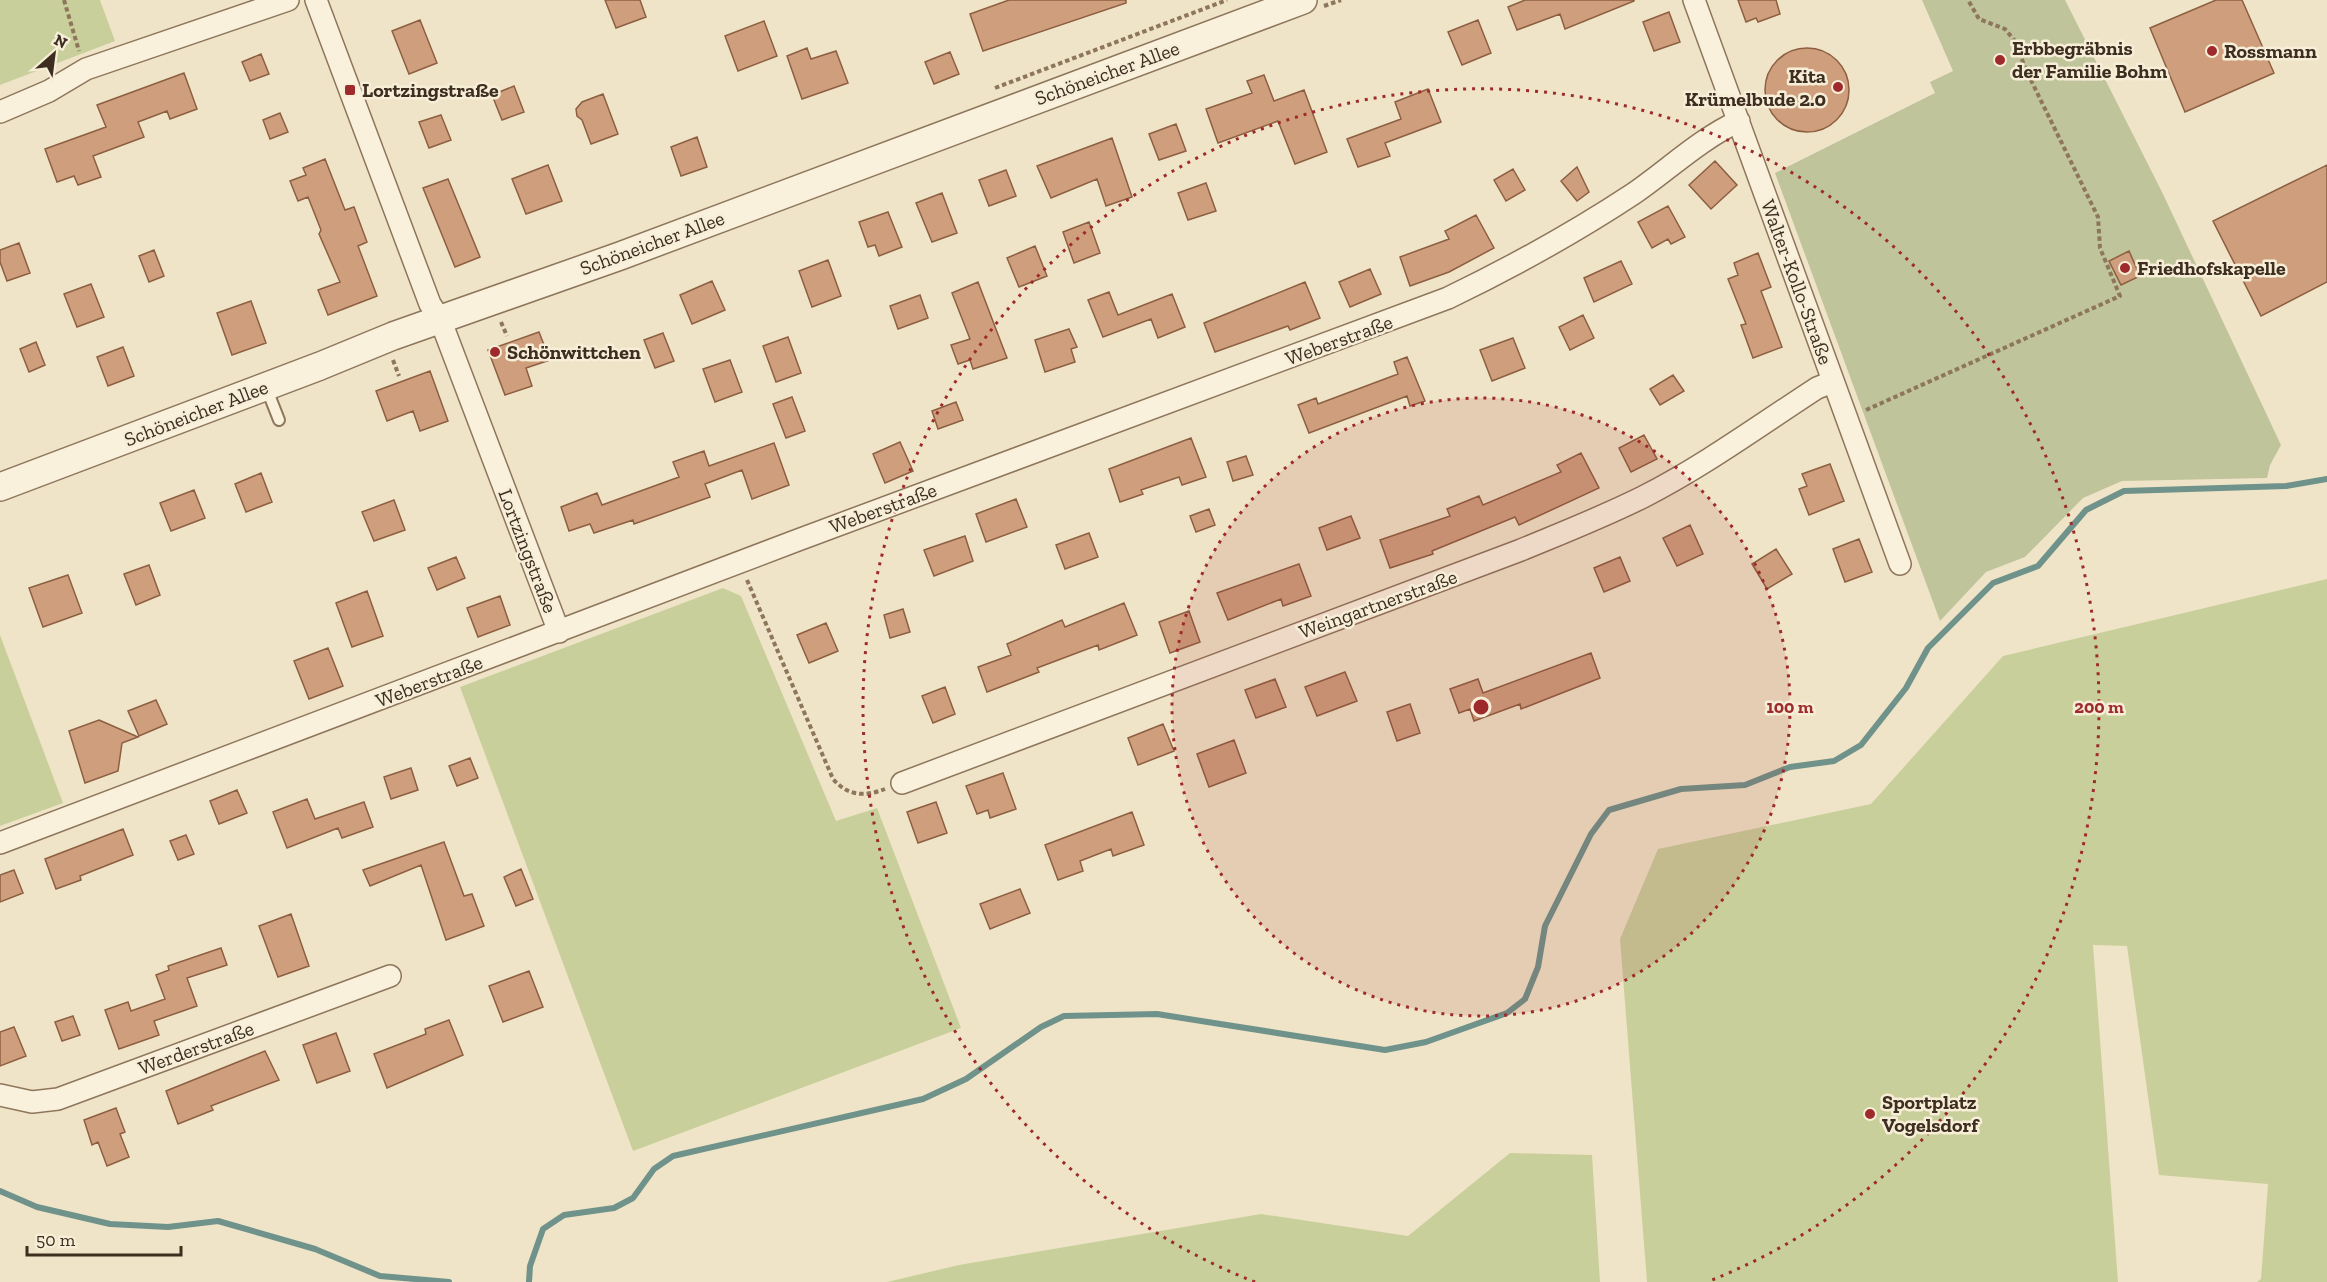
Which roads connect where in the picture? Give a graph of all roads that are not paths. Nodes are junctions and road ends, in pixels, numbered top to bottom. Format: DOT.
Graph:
graph roads {
  1 [pos="288,0"];
  2 [pos="316,0"];
  3 [pos="1303,0"];
  4 [pos="1694,0"];
  5 [pos="0,112"];
  6 [pos="1739,121"];
  7 [pos="440,319"];
  8 [pos="1832,382"];
  9 [pos="266,387"];
  10 [pos="279,420"];
  11 [pos="0,487"];
  12 [pos="1900,564"];
  13 [pos="559,632"];
  14 [pos="902,783"];
  15 [pos="0,843"];
  16 [pos="390,976"];
  17 [pos="0,1095"];
  1 -- 5 [label="street"];
  2 -- 7 [label="street, Lortzingstraße"];
  3 -- 7 [label="street, Schöneicher Allee"];
  4 -- 6 [label="street, Walter-Kollo-Straße"];
  6 -- 8 [label="street, Walter-Kollo-Straße"];
  6 -- 13 [label="street, Weberstraße"];
  7 -- 9 [label="street, Schöneicher Allee"];
  7 -- 13 [label="street, Lortzingstraße"];
  8 -- 12 [label="street, Walter-Kollo-Straße"];
  8 -- 14 [label="street, Weingartnerstraße"];
  9 -- 10 [label="lane"];
  9 -- 11 [label="street, Schöneicher Allee"];
  13 -- 15 [label="street, Weberstraße"];
  16 -- 17 [label="street, Werderstraße"];
}
